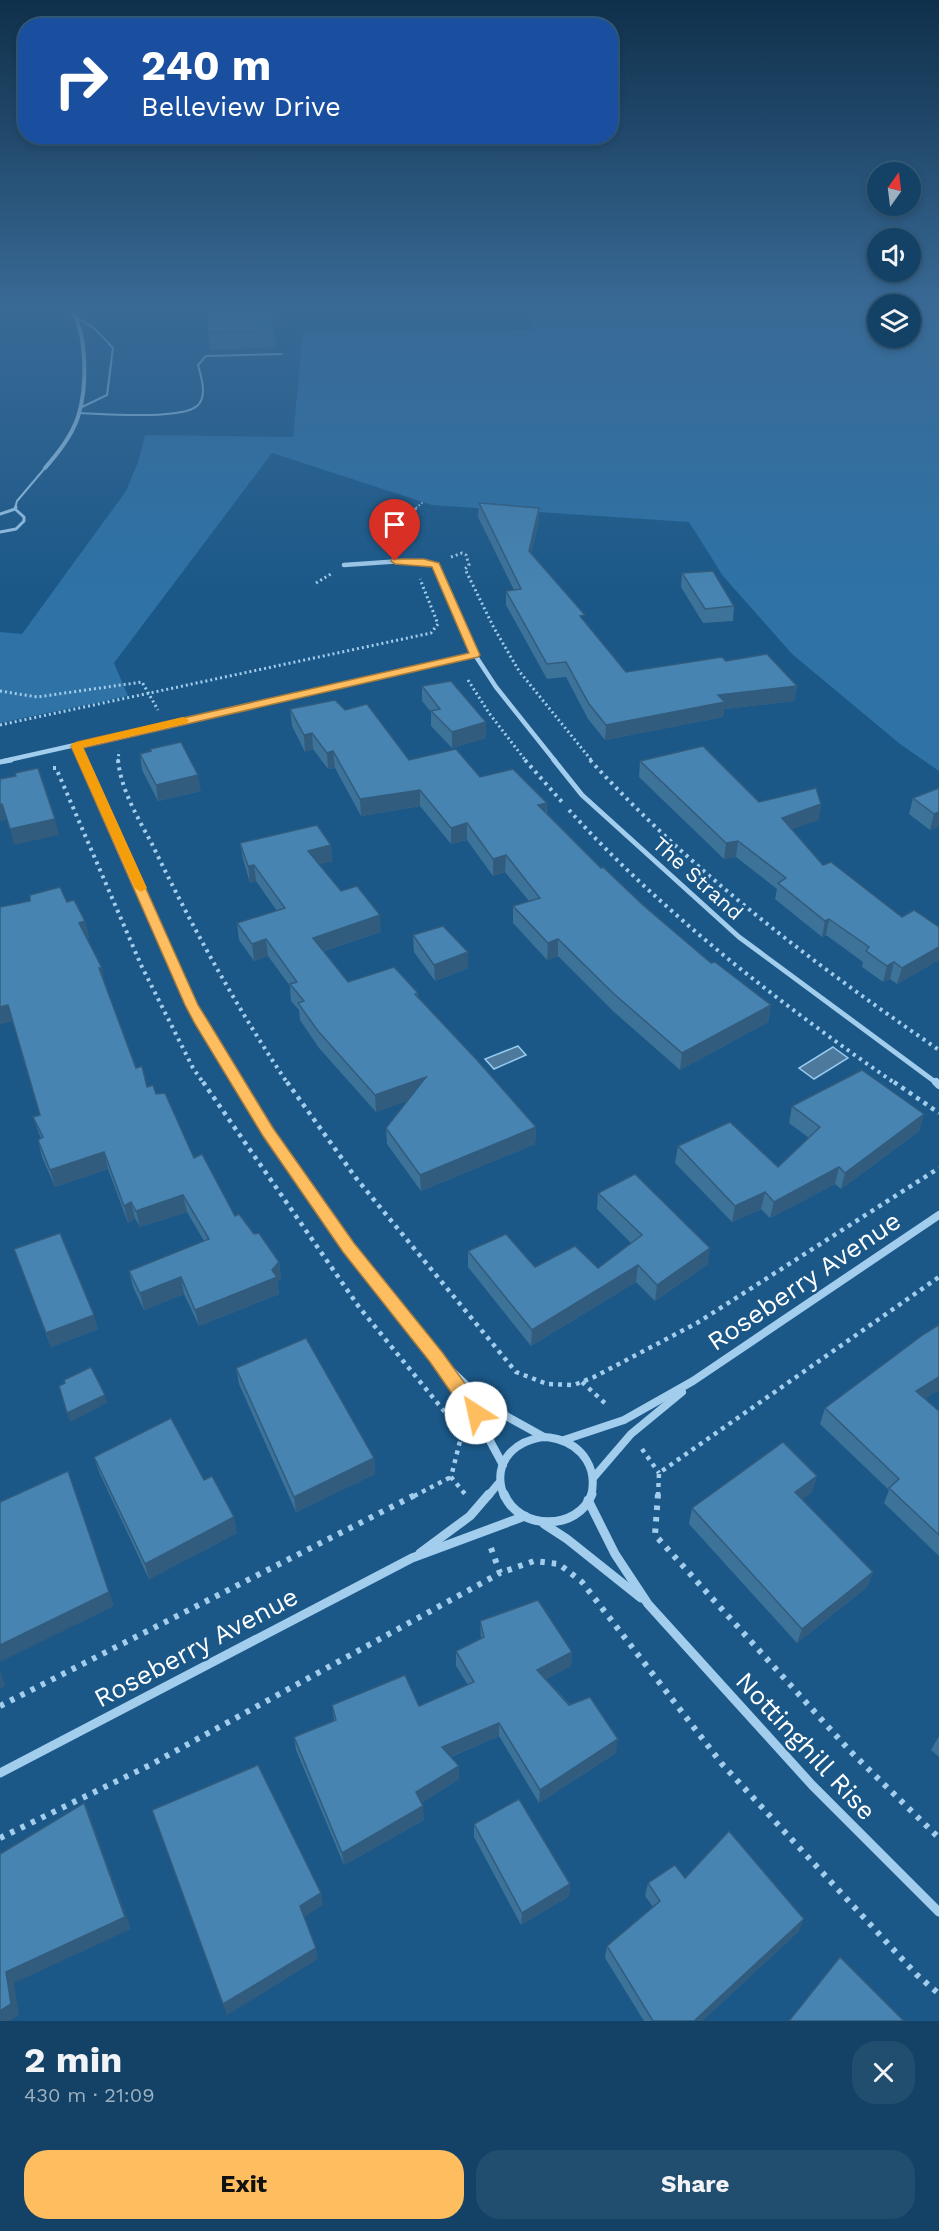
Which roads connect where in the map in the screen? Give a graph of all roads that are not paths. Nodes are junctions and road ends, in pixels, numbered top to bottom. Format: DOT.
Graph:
graph roads {
  1 [pos="82,403"];
  2 [pos="92,403"];
  3 [pos="199,403"];
  4 [pos="82,407"];
  5 [pos="80,412"];
  6 [pos="45,468"];
  7 [pos="15,509"];
  8 [pos="0,514"];
  9 [pos="0,532"];
  10 [pos="344,565"];
  11 [pos="475,655"];
  12 [pos="77,746"];
  13 [pos="0,762"];
  14 [pos="939,1085"];
  15 [pos="939,1215"];
  16 [pos="436,1357"];
  17 [pos="693,1381"];
  18 [pos="544,1437"];
  19 [pos="564,1440"];
  20 [pos="503,1465"];
  21 [pos="594,1477"];
  22 [pos="498,1484"];
  23 [pos="588,1500"];
  24 [pos="525,1516"];
  25 [pos="544,1524"];
  26 [pos="412,1558"];
  27 [pos="648,1604"];
  28 [pos="0,1773"];
  29 [pos="939,1912"];
  1 -- 4 [label="street"];
  2 -- 4 [label="lane"];
  3 -- 5 [label="lane"];
  4 -- 5 [label="street"];
  5 -- 6 [label="street"];
  6 -- 7 [label="lane"];
  7 -- 8 [label="lane"];
  7 -- 9 [label="lane"];
  10 -- 11 [label="street, The Strand"];
  11 -- 12 [label="street"];
  11 -- 14 [label="street, The Strand"];
  12 -- 13 [label="street"];
  12 -- 16 [label="street"];
  15 -- 17 [label="street, Roseberry Avenue"];
  16 -- 18 [label="street"];
  16 -- 20 [label="street"];
  17 -- 19 [label="street, Roseberry Avenue"];
  17 -- 21 [label="street, Roseberry Avenue"];
  18 -- 19 [label="street"];
  18 -- 20 [label="street"];
  19 -- 21 [label="street"];
  20 -- 22 [label="street"];
  21 -- 23 [label="street"];
  22 -- 24 [label="street"];
  22 -- 26 [label="street, Roseberry Avenue"];
  23 -- 25 [label="street"];
  23 -- 27 [label="street, Nottinghill Rise"];
  24 -- 25 [label="street"];
  24 -- 26 [label="street, Roseberry Avenue"];
  25 -- 27 [label="street, Nottinghill Rise"];
  26 -- 28 [label="street, Roseberry Avenue"];
  27 -- 29 [label="street, Nottinghill Rise"];
}
